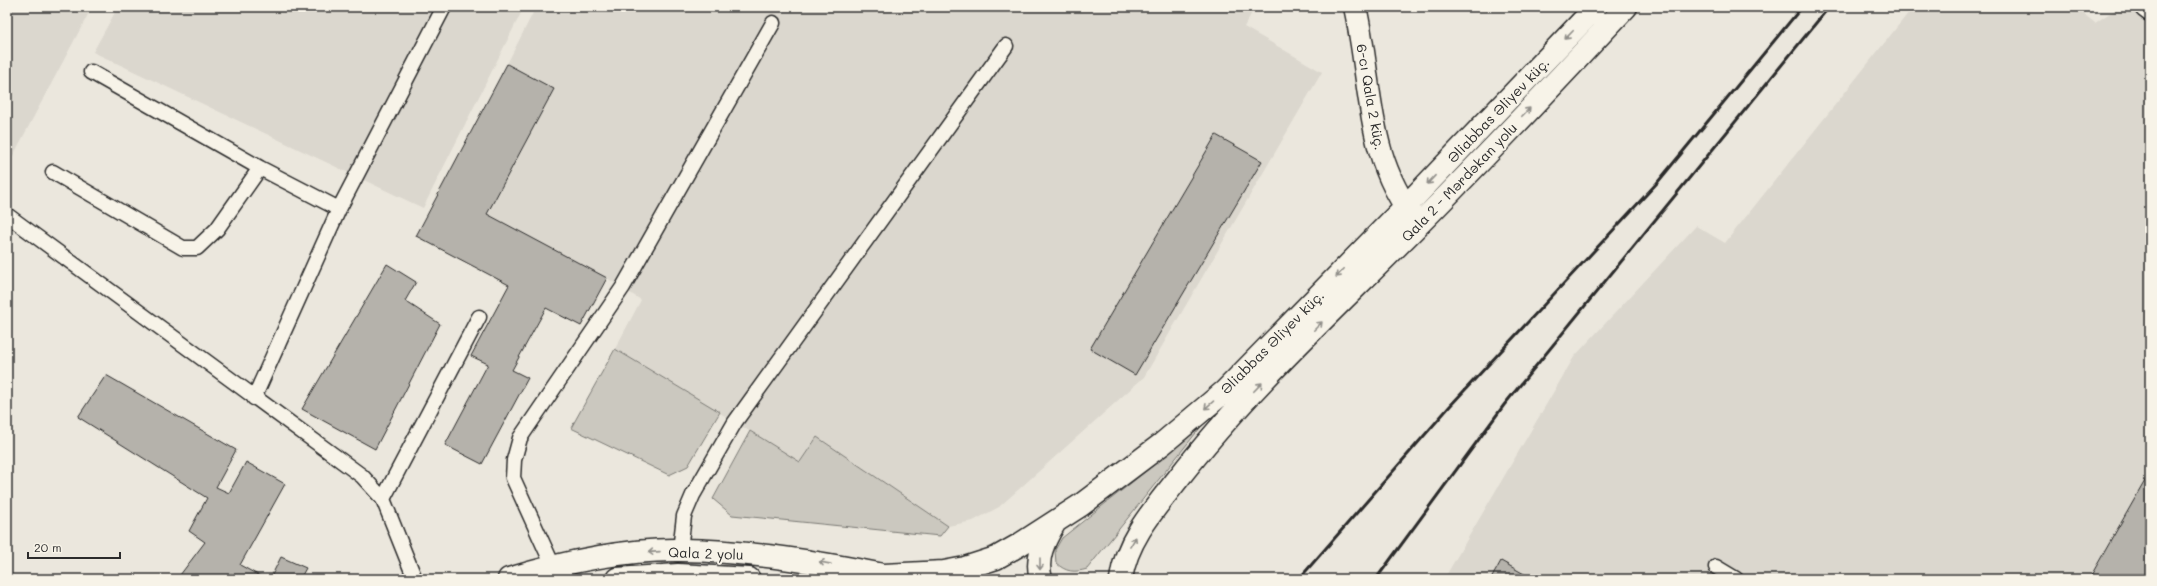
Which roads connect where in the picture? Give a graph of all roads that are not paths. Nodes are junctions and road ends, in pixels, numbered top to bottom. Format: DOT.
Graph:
graph roads {
  1 [pos="444,7"];
  2 [pos="1354,7"];
  3 [pos="1596,7"];
  4 [pos="1626,7"];
  5 [pos="2146,7"];
  6 [pos="2150,10"];
  7 [pos="773,23"];
  8 [pos="1006,46"];
  9 [pos="90,72"];
  10 [pos="260,168"];
  11 [pos="53,172"];
  12 [pos="1405,207"];
  13 [pos="339,210"];
  14 [pos="7,215"];
  15 [pos="1419,224"];
  16 [pos="479,317"];
  17 [pos="254,398"];
  18 [pos="382,499"];
  19 [pos="1054,524"];
  20 [pos="680,550"];
  21 [pos="553,566"];
  22 [pos="1716,567"];
  23 [pos="1118,576"];
  24 [pos="894,577"];
  25 [pos="416,579"];
  26 [pos="509,579"];
  27 [pos="617,579"];
  28 [pos="749,579"];
  29 [pos="1041,579"];
  30 [pos="1736,579"];
  1 -- 13 [label="lane"];
  2 -- 12 [label="main road, 6-cı Qala 2 küç."];
  3 -- 12 [label="main road, Əliabbas Əliyev küç., one-way"];
  15 -- 4 [label="main road, Qala 2 - Mərdəkan yolu, one-way"];
  5 -- 6 [label="main road"];
  7 -- 21 [label="lane"];
  8 -- 20 [label="lane"];
  9 -- 10 [label="lane"];
  10 -- 11 [label="lane"];
  10 -- 13 [label="lane"];
  12 -- 15 [label="main road, 6-cı Qala 2 küç."];
  12 -- 19 [label="main road, Əliabbas Əliyev küç., one-way"];
  13 -- 17 [label="lane"];
  14 -- 17 [label="lane"];
  23 -- 15 [label="main road, Qala 2 - Mərdəkan yolu, one-way"];
  16 -- 18 [label="lane"];
  17 -- 18 [label="lane"];
  18 -- 25 [label="lane"];
  19 -- 24 [label="main road, Əliabbas Əliyev küç."];
  19 -- 29 [label="main road, one-way"];
  20 -- 21 [label="main road, Qala 2 yolu, one-way"];
  24 -- 20 [label="main road, Qala 2 yolu, one-way"];
  21 -- 26 [label="main road, Qala 2 yolu"];
  22 -- 30 [label="lane"];
  27 -- 28 [label="main road, Qala 2 yolu"];
}
